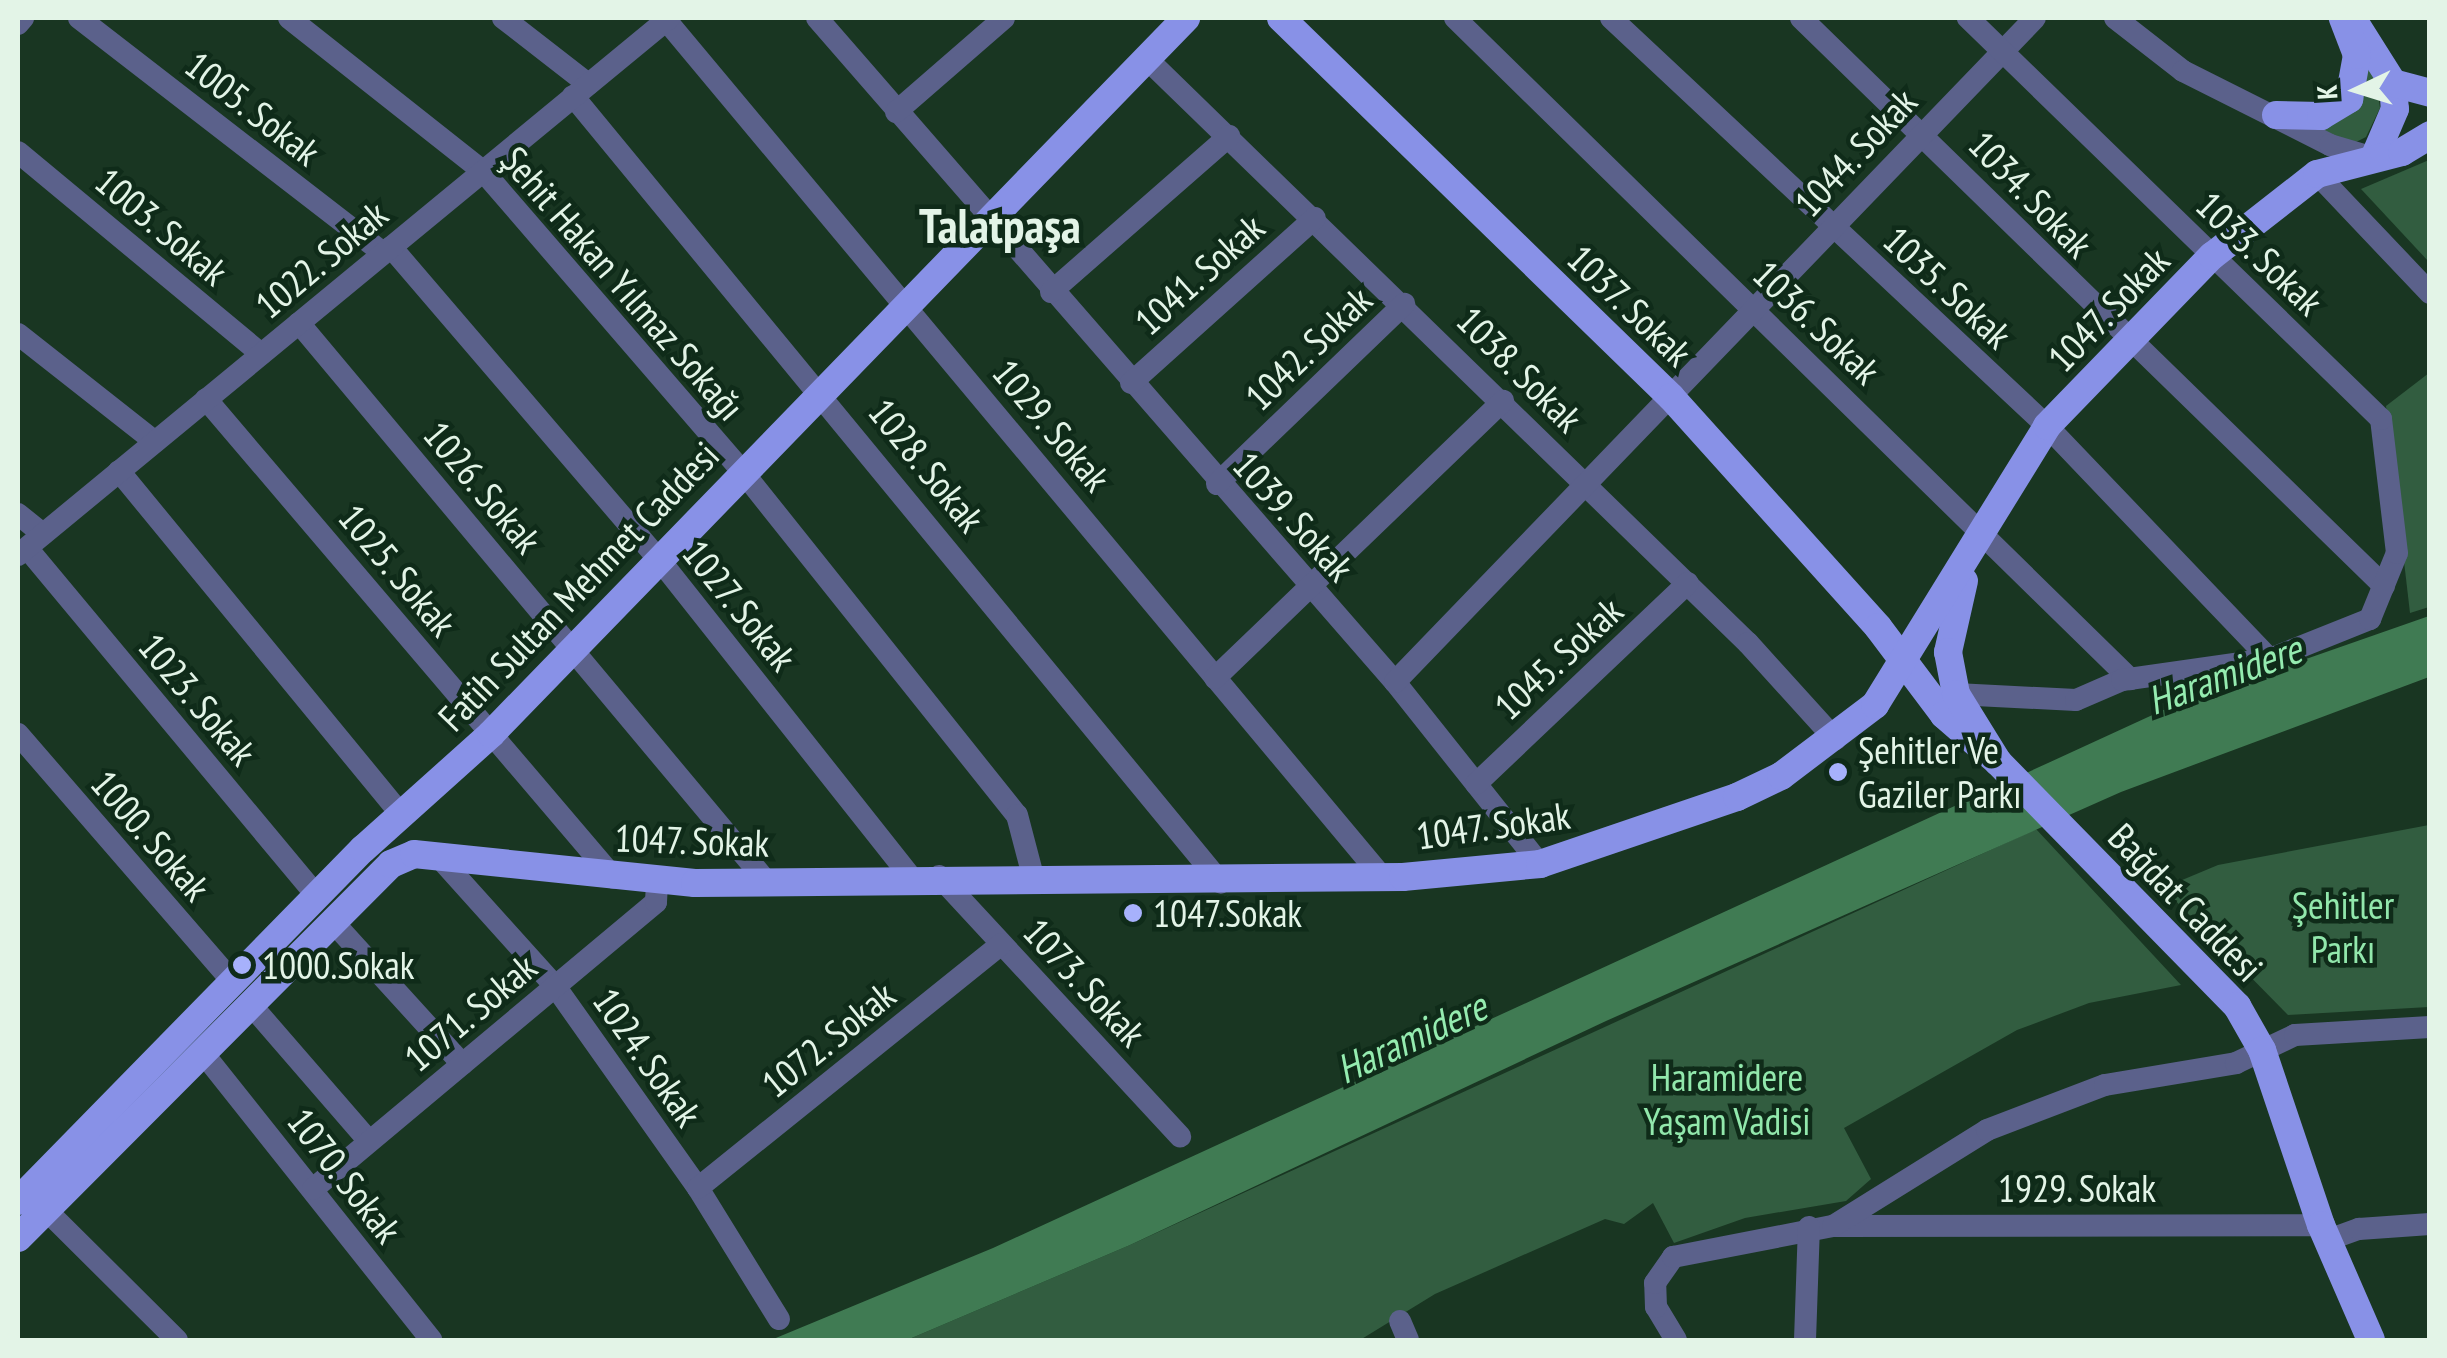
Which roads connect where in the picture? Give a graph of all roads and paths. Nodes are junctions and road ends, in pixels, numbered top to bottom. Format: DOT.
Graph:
graph roads {
  1 [pos="23,18"];
  2 [pos="79,18"];
  3 [pos="289,18"];
  4 [pos="502,18"];
  5 [pos="1004,18"];
  6 [pos="1186,18"];
  7 [pos="1281,18"];
  8 [pos="1454,18"];
  9 [pos="1611,18"];
  10 [pos="1801,18"];
  11 [pos="1968,18"];
  12 [pos="2035,18"];
  13 [pos="2114,18"];
  14 [pos="2343,18"];
  15 [pos="2351,18"];
  16 [pos="667,19"];
  17 [pos="826,21"];
  18 [pos="18,24"];
  19 [pos="2003,51"];
  20 [pos="1146,59"];
  21 [pos="2393,83"];
  22 [pos="581,90"];
  23 [pos="2430,94"];
  24 [pos="896,112"];
  25 [pos="2276,116"];
  26 [pos="1921,132"];
  27 [pos="2430,135"];
  28 [pos="1229,136"];
  29 [pos="18,152"];
  30 [pos="2374,158"];
  31 [pos="482,171"];
  32 [pos="2317,174"];
  33 [pos="1315,218"];
  34 [pos="987,220"];
  35 [pos="1832,228"];
  36 [pos="387,250"];
  37 [pos="2212,256"];
  38 [pos="1051,292"];
  39 [pos="2430,292"];
  40 [pos="906,303"];
  41 [pos="1404,304"];
  42 [pos="1752,311"];
  43 [pos="299,323"];
  44 [pos="18,334"];
  45 [pos="2128,342"];
  46 [pos="261,354"];
  47 [pos="1131,383"];
  48 [pos="820,388"];
  49 [pos="1671,397"];
  50 [pos="206,399"];
  51 [pos="1503,401"];
  52 [pos="2047,426"];
  53 [pos="154,442"];
  54 [pos="119,471"];
  55 [pos="742,471"];
  56 [pos="1586,482"];
  57 [pos="1217,484"];
  58 [pos="18,514"];
  59 [pos="1984,530"];
  60 [pos="29,546"];
  61 [pos="658,558"];
  62 [pos="1969,560"];
  63 [pos="1688,583"];
  64 [pos="1309,585"];
  65 [pos="2384,586"];
  66 [pos="572,648"];
  67 [pos="2270,659"];
  68 [pos="1904,666"];
  69 [pos="1215,678"];
  70 [pos="2130,679"];
  71 [pos="1395,682"];
  72 [pos="1956,694"];
  73 [pos="18,734"];
  74 [pos="491,734"];
  75 [pos="1835,739"];
  76 [pos="1998,762"];
  77 [pos="1476,784"];
  78 [pos="402,816"];
  79 [pos="436,855"];
  80 [pos="1540,864"];
  81 [pos="925,876"];
  82 [pos="1033,876"];
  83 [pos="1382,877"];
  84 [pos="614,878"];
  85 [pos="657,881"];
  86 [pos="766,881"];
  87 [pos="1221,883"];
  88 [pos="316,896"];
  89 [pos="333,922"];
  90 [pos="1001,944"];
  91 [pos="232,981"];
  92 [pos="555,986"];
  93 [pos="251,1005"];
  94 [pos="2430,1027"];
  95 [pos="2262,1050"];
  96 [pos="203,1053"];
  97 [pos="462,1064"];
  98 [pos="1180,1136"];
  99 [pos="370,1141"];
  100 [pos="698,1188"];
  101 [pos="313,1189"];
  102 [pos="18,1201"];
  103 [pos="46,1211"];
  104 [pos="2430,1224"];
  105 [pos="1809,1226"];
  106 [pos="1833,1226"];
  107 [pos="2325,1233"];
  108 [pos="19,1236"];
  109 [pos="779,1318"];
  110 [pos="176,1340"];
  111 [pos="430,1340"];
  112 [pos="1676,1340"];
  113 [pos="1806,1340"];
  114 [pos="2371,1340"];
  1 -- 18 [label="street"];
  2 -- 36 [label="street, 1005. Sokak"];
  3 -- 31 [label="street, Şehit Hakan Yılmaz Sokağı"];
  4 -- 22 [label="street, 1028. Sokak"];
  5 -- 24 [label="street"];
  6 -- 20 [label="main road, Fatih Sultan Mehmet Caddesi"];
  7 -- 49 [label="main road, 1037. Sokak"];
  8 -- 42 [label="street, 1036. Sokak"];
  9 -- 35 [label="street, 1035. Sokak"];
  10 -- 26 [label="street, 1034. Sokak"];
  11 -- 19 [label="street, 1033. Sokak"];
  12 -- 19 [label="street, 1044. Sokak"];
  13 -- 25 [label="street"];
  14 -- 25 [label="main road"];
  15 -- 21 [label="main road"];
  16 -- 22 [label="street, 1022. Sokak"];
  16 -- 40 [label="street, 1029. Sokak"];
  17 -- 24 [label="street, 1039. Sokak"];
  19 -- 26 [label="street, 1044. Sokak"];
  19 -- 37 [label="street, 1033. Sokak"];
  20 -- 28 [label="street, 1038. Sokak"];
  20 -- 34 [label="main road, Fatih Sultan Mehmet Caddesi"];
  21 -- 23 [label="main road"];
  21 -- 30 [label="main road"];
  22 -- 31 [label="street, 1022. Sokak"];
  22 -- 48 [label="street, 1028. Sokak"];
  24 -- 34 [label="street, 1039. Sokak"];
  25 -- 30 [label="street"];
  26 -- 35 [label="street, 1044. Sokak"];
  26 -- 45 [label="street, 1034. Sokak"];
  27 -- 30 [label="main road, 1047. Sokak"];
  28 -- 33 [label="street, 1038. Sokak"];
  28 -- 38 [label="street"];
  29 -- 46 [label="street, 1003. Sokak"];
  30 -- 32 [label="main road, 1047. Sokak"];
  31 -- 36 [label="street, 1022. Sokak"];
  31 -- 55 [label="street, Şehit Hakan Yılmaz Sokağı"];
  32 -- 37 [label="main road, 1047. Sokak"];
  32 -- 39 [label="street"];
  33 -- 41 [label="street, 1038. Sokak"];
  33 -- 47 [label="street, 1041. Sokak"];
  34 -- 38 [label="street, 1039. Sokak"];
  34 -- 40 [label="main road, Fatih Sultan Mehmet Caddesi"];
  35 -- 42 [label="street, 1044. Sokak"];
  35 -- 52 [label="street, 1035. Sokak"];
  36 -- 43 [label="street, 1022. Sokak"];
  36 -- 61 [label="street, 1027. Sokak"];
  37 -- 45 [label="main road, 1047. Sokak"];
  37 -- 65 [label="street, 1033. Sokak"];
  38 -- 47 [label="street, 1039. Sokak"];
  40 -- 48 [label="main road, Fatih Sultan Mehmet Caddesi"];
  40 -- 69 [label="street, 1029. Sokak"];
  41 -- 51 [label="street, 1038. Sokak"];
  41 -- 57 [label="street, 1042. Sokak"];
  42 -- 49 [label="street, 1044. Sokak"];
  42 -- 59 [label="street, 1036. Sokak"];
  43 -- 46 [label="street, 1022. Sokak"];
  43 -- 66 [label="street, 1026. Sokak"];
  44 -- 53 [label="street"];
  45 -- 52 [label="main road, 1047. Sokak"];
  45 -- 65 [label="street, 1034. Sokak"];
  46 -- 50 [label="street, 1022. Sokak"];
  47 -- 57 [label="street, 1039. Sokak"];
  48 -- 55 [label="main road, Fatih Sultan Mehmet Caddesi"];
  48 -- 87 [label="street, 1028. Sokak"];
  49 -- 56 [label="street, 1044. Sokak"];
  49 -- 68 [label="main road, 1037. Sokak"];
  50 -- 53 [label="street, 1022. Sokak"];
  50 -- 74 [label="street, 1025. Sokak"];
  51 -- 56 [label="street, 1038. Sokak"];
  51 -- 64 [label="street"];
  52 -- 59 [label="main road, 1047. Sokak"];
  52 -- 67 [label="street, 1035. Sokak"];
  53 -- 54 [label="street, 1022. Sokak"];
  54 -- 60 [label="street, 1022. Sokak"];
  54 -- 78 [label="street"];
  55 -- 61 [label="main road, Fatih Sultan Mehmet Caddesi"];
  55 -- 82 [label="street, Şehit Hakan Yılmaz Sokağı"];
  56 -- 63 [label="street, 1038. Sokak"];
  56 -- 71 [label="street, 1044. Sokak"];
  57 -- 64 [label="street, 1039. Sokak"];
  58 -- 60 [label="street, 1023. Sokak"];
  59 -- 62 [label="main road, 1047. Sokak"];
  59 -- 70 [label="street, 1036. Sokak"];
  60 -- 88 [label="street, 1023. Sokak"];
  61 -- 66 [label="main road, Fatih Sultan Mehmet Caddesi"];
  61 -- 81 [label="street, 1027. Sokak"];
  62 -- 68 [label="main road, 1047. Sokak"];
  62 -- 72 [label="main road"];
  63 -- 75 [label="street, 1038. Sokak"];
  63 -- 77 [label="street, 1045. Sokak"];
  64 -- 69 [label="street"];
  64 -- 71 [label="street, 1039. Sokak"];
  65 -- 67 [label="street"];
  66 -- 74 [label="main road, Fatih Sultan Mehmet Caddesi"];
  66 -- 86 [label="street, 1026. Sokak"];
  67 -- 70 [label="street"];
  68 -- 75 [label="main road, 1047. Sokak"];
  68 -- 76 [label="main road, 1037. Sokak"];
  69 -- 83 [label="street, 1029. Sokak"];
  70 -- 72 [label="street"];
  71 -- 77 [label="street, 1039. Sokak"];
  72 -- 76 [label="main road"];
  73 -- 91 [label="street, 1000. Sokak"];
  74 -- 78 [label="main road, Fatih Sultan Mehmet Caddesi"];
  74 -- 84 [label="street, 1025. Sokak"];
  75 -- 80 [label="main road, 1047. Sokak"];
  76 -- 95 [label="main road, Bağdat Caddesi"];
  77 -- 80 [label="street, 1039. Sokak"];
  78 -- 88 [label="main road, Fatih Sultan Mehmet Caddesi"];
  79 -- 84 [label="main road, 1047. Sokak"];
  79 -- 89 [label="main road, 1047. Sokak"];
  79 -- 92 [label="street, 1024. Sokak"];
  80 -- 83 [label="main road, 1047. Sokak"];
  81 -- 82 [label="main road, 1047. Sokak"];
  81 -- 86 [label="main road, 1047. Sokak"];
  81 -- 90 [label="street, 1073. Sokak"];
  82 -- 87 [label="main road, 1047. Sokak"];
  83 -- 87 [label="main road, 1047. Sokak"];
  84 -- 85 [label="main road, 1047. Sokak"];
  85 -- 86 [label="main road, 1047. Sokak"];
  85 -- 92 [label="street, 1071. Sokak"];
  88 -- 91 [label="main road, Fatih Sultan Mehmet Caddesi"];
  89 -- 93 [label="main road"];
  89 -- 97 [label="street"];
  90 -- 98 [label="street, 1073. Sokak"];
  90 -- 100 [label="street, 1072. Sokak"];
  91 -- 102 [label="main road, Fatih Sultan Mehmet Caddesi"];
  92 -- 97 [label="street, 1071. Sokak"];
  92 -- 100 [label="street, 1024. Sokak"];
  93 -- 96 [label="main road"];
  93 -- 99 [label="street"];
  94 -- 95 [label="street"];
  95 -- 106 [label="street"];
  95 -- 107 [label="main road, Bağdat Caddesi"];
  96 -- 101 [label="street, 1070. Sokak"];
  96 -- 103 [label="main road"];
  97 -- 99 [label="street, 1071. Sokak"];
  99 -- 101 [label="street, 1071. Sokak"];
  100 -- 109 [label="street, 1024. Sokak"];
  101 -- 111 [label="street, 1070. Sokak"];
  103 -- 108 [label="main road"];
  103 -- 110 [label="street"];
  104 -- 107 [label="street, 1929. Sokak"];
  105 -- 106 [label="street, 1929. Sokak"];
  105 -- 112 [label="street, 1929. Sokak"];
  105 -- 113 [label="street"];
  106 -- 107 [label="street, 1929. Sokak"];
  107 -- 114 [label="main road, Bağdat Caddesi"];
}
